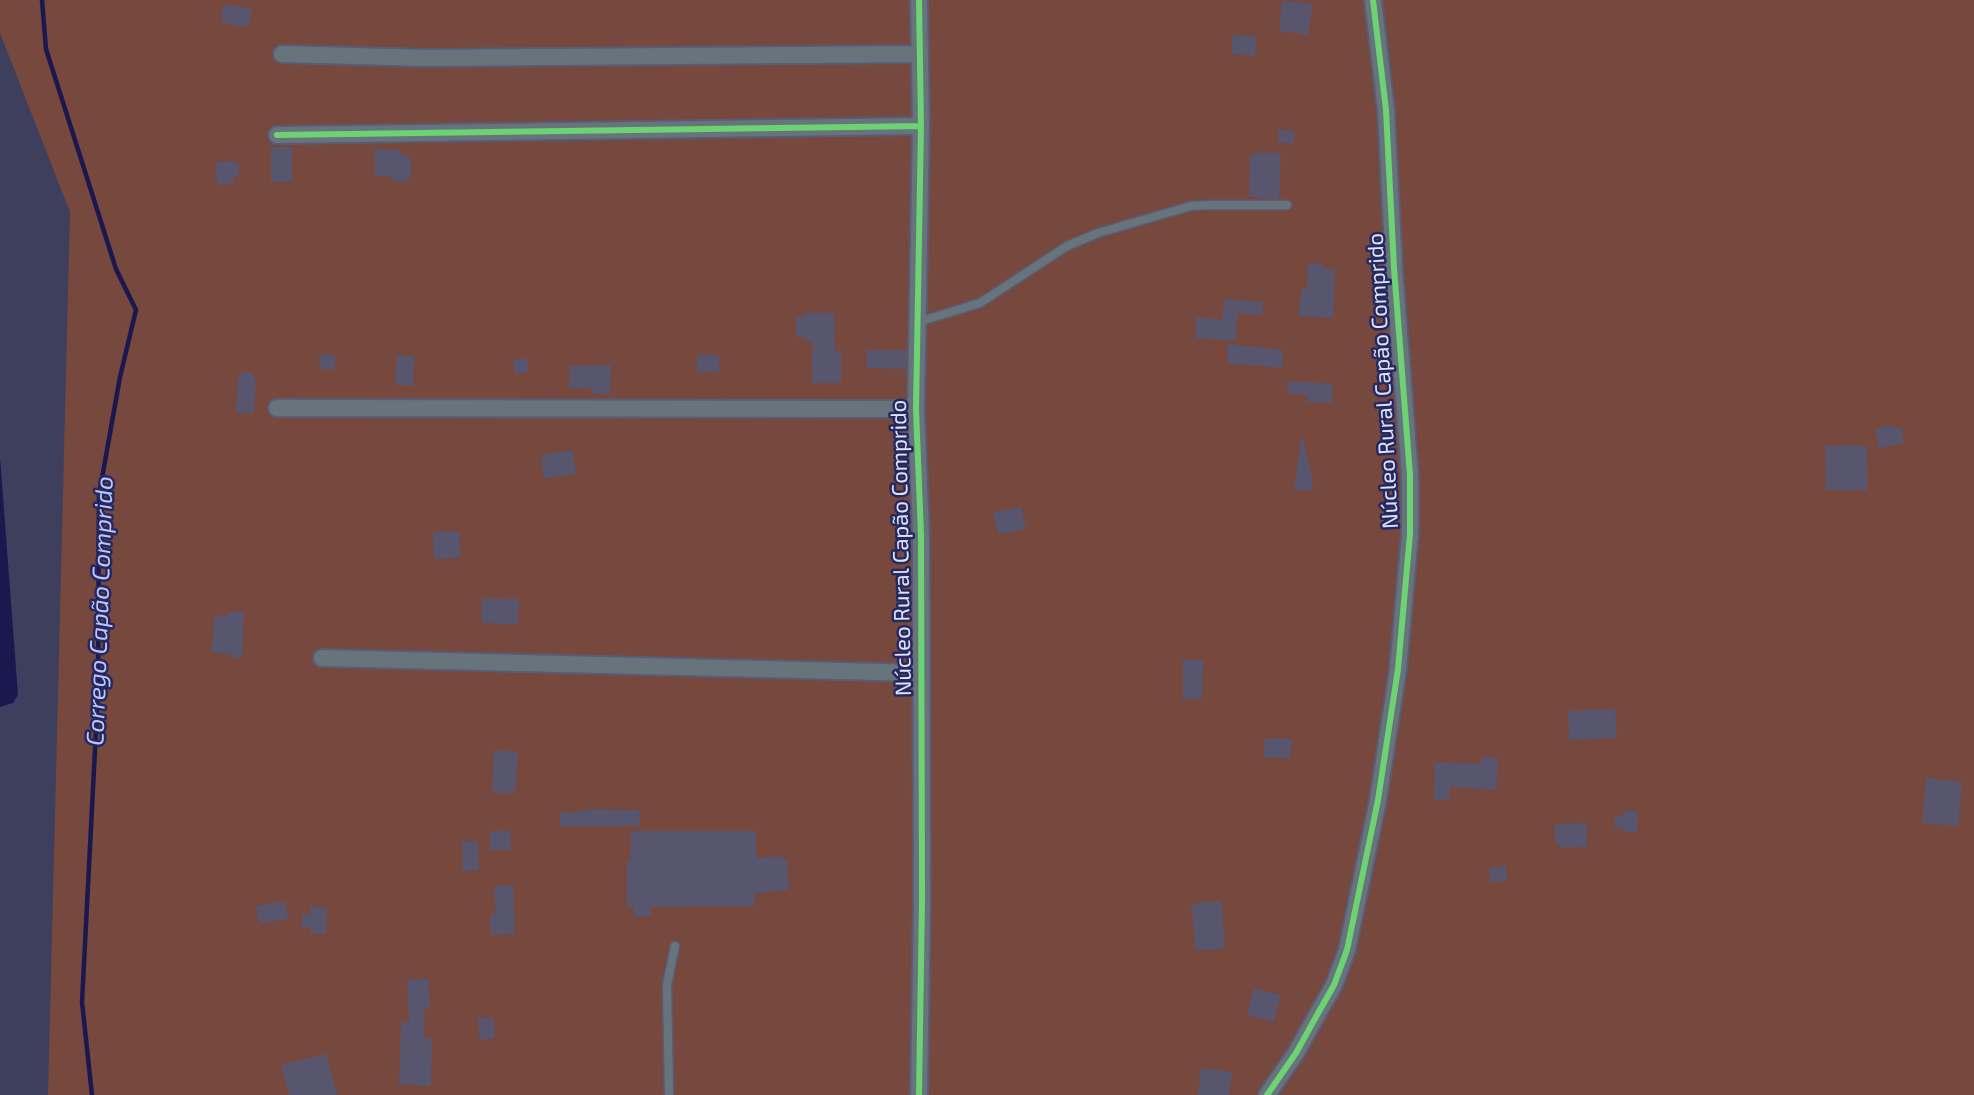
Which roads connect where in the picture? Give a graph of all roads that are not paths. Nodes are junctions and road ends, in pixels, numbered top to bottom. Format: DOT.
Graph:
graph roads {
  1 [pos="919,0"];
  2 [pos="1373,0"];
  3 [pos="282,54"];
  4 [pos="920,54"];
  5 [pos="921,126"];
  6 [pos="277,135"];
  7 [pos="1287,205"];
  8 [pos="918,322"];
  9 [pos="278,408"];
  10 [pos="916,409"];
  11 [pos="322,658"];
  12 [pos="921,673"];
  13 [pos="675,946"];
  14 [pos="669,1095"];
  15 [pos="919,1095"];
  16 [pos="1267,1095"];
  1 -- 4 [label="street, Núcleo Rural Capão Comprido"];
  2 -- 16 [label="street, Núcleo Rural Capão Comprido"];
  3 -- 4 [label="street"];
  4 -- 5 [label="street, Núcleo Rural Capão Comprido"];
  5 -- 6 [label="street"];
  5 -- 8 [label="street, Núcleo Rural Capão Comprido"];
  7 -- 8 [label="lane"];
  8 -- 10 [label="street, Núcleo Rural Capão Comprido"];
  9 -- 10 [label="street"];
  10 -- 12 [label="street, Núcleo Rural Capão Comprido"];
  11 -- 12 [label="street"];
  12 -- 15 [label="street, Núcleo Rural Capão Comprido"];
  13 -- 14 [label="lane"];
}
